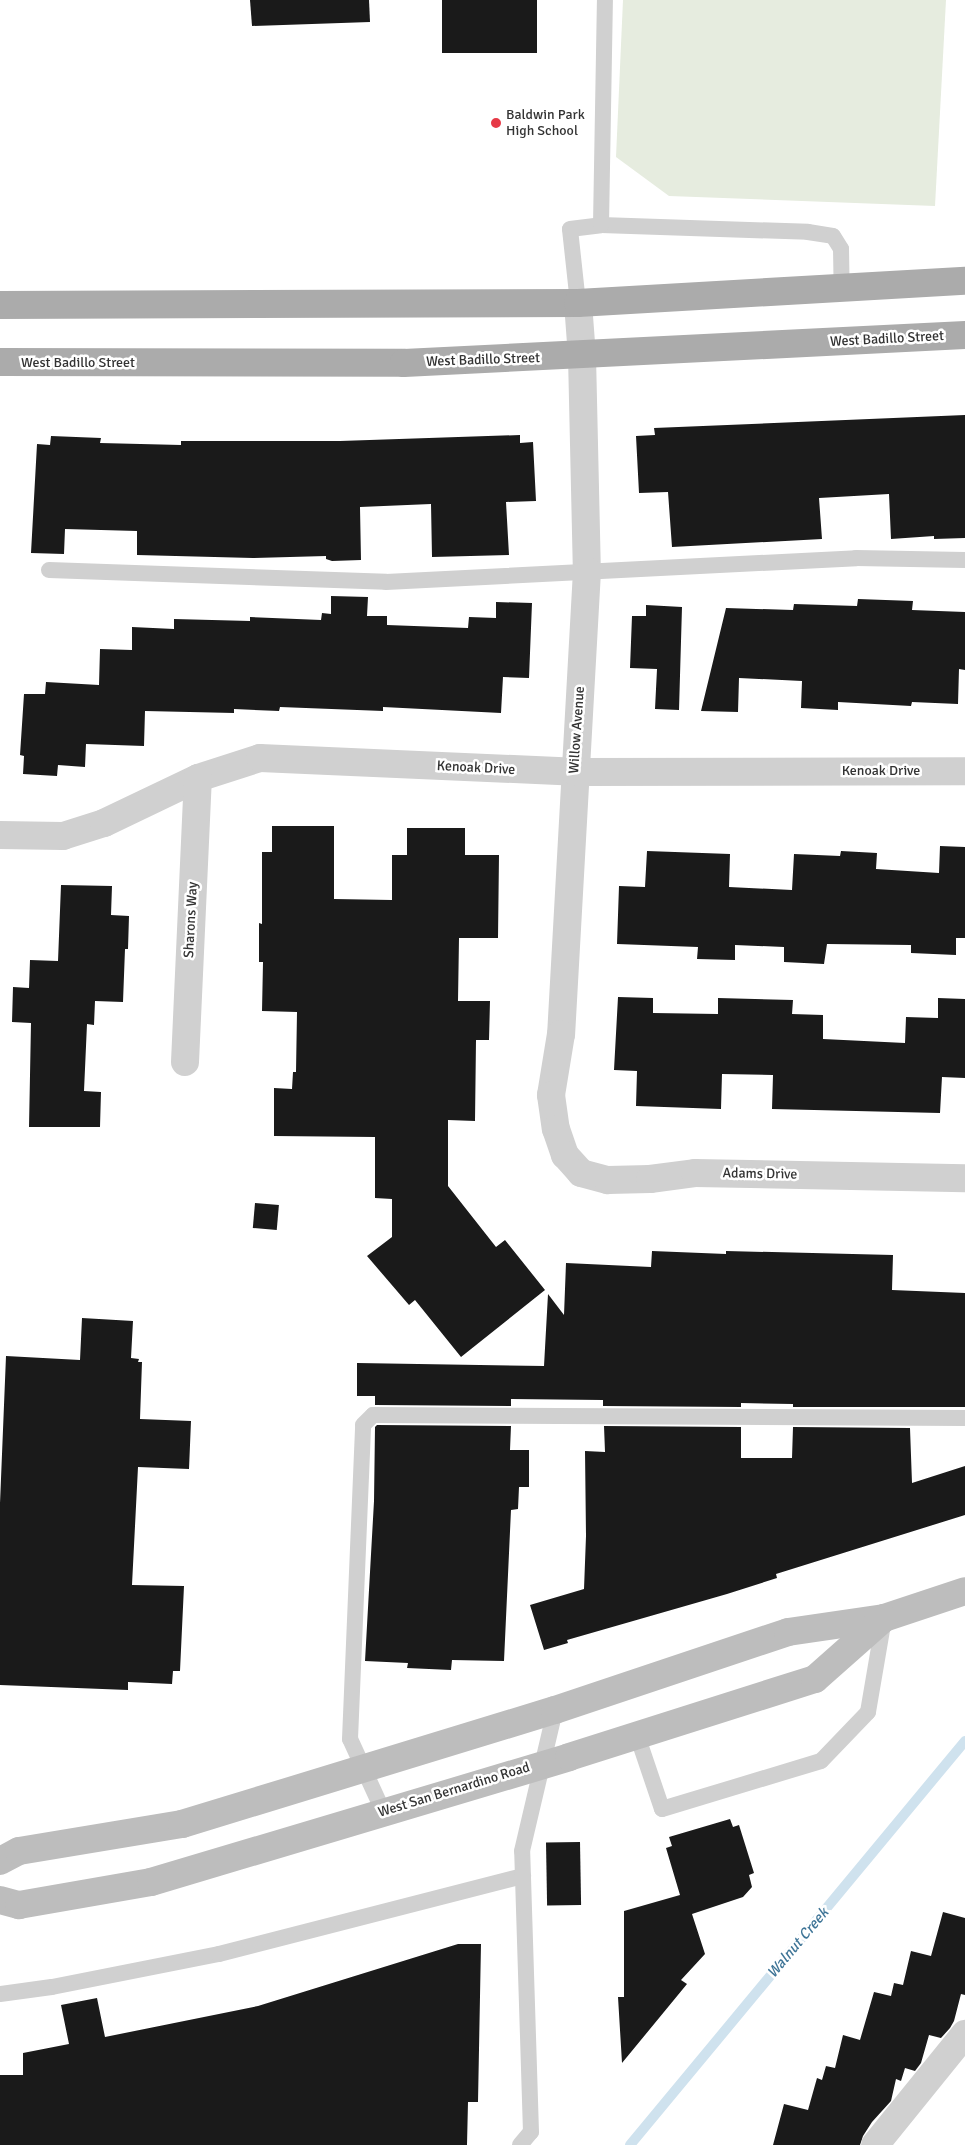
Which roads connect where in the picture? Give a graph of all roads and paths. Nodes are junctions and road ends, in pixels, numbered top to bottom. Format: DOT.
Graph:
graph roads {
  1 [pos="605,0"];
  2 [pos="601,225"];
  3 [pos="965,281"];
  4 [pos="842,288"];
  5 [pos="578,303"];
  6 [pos="0,305"];
  7 [pos="965,335"];
  8 [pos="582,356"];
  9 [pos="0,362"];
  10 [pos="965,560"];
  11 [pos="49,570"];
  12 [pos="587,571"];
  13 [pos="965,771"];
  14 [pos="575,772"];
  15 [pos="198,778"];
  16 [pos="1,835"];
  17 [pos="185,1062"];
  18 [pos="565,1155"];
  19 [pos="965,1178"];
  20 [pos="965,1418"];
  21 [pos="965,1591"];
  22 [pos="884,1618"];
  23 [pos="555,1710"];
  24 [pos="637,1735"];
  25 [pos="542,1764"];
  26 [pos="365,1770"];
  27 [pos="383,1811"];
  28 [pos="0,1861"];
  29 [pos="523,1876"];
  30 [pos="0,1900"];
  31 [pos="0,1994"];
  32 [pos="965,2034"];
  33 [pos="520,2145"];
  34 [pos="875,2145"];
  1 -- 2 [label="lane"];
  2 -- 4 [label="lane"];
  2 -- 5 [label="lane"];
  3 -- 4 [label="main road"];
  4 -- 5 [label="main road"];
  5 -- 6 [label="main road"];
  5 -- 8 [label="street, Willow Avenue"];
  7 -- 8 [label="main road, West Badillo Street"];
  8 -- 9 [label="main road, West Badillo Street"];
  8 -- 12 [label="street, Willow Avenue"];
  10 -- 12 [label="lane"];
  11 -- 12 [label="lane"];
  12 -- 14 [label="street, Willow Avenue"];
  13 -- 14 [label="street, Kenoak Drive"];
  14 -- 15 [label="street, Kenoak Drive"];
  14 -- 18 [label="street, Willow Avenue"];
  15 -- 16 [label="street, Kenoak Drive"];
  15 -- 17 [label="street, Sharons Way"];
  18 -- 19 [label="street, Adams Drive"];
  20 -- 26 [label="lane"];
  21 -- 22 [label="main road, West San Bernardino Road"];
  22 -- 23 [label="main road, West San Bernardino Road"];
  22 -- 24 [label="main road, West San Bernardino Road"];
  22 -- 24 [label="lane"];
  23 -- 25 [label="lane"];
  23 -- 26 [label="main road, West San Bernardino Road"];
  24 -- 25 [label="main road, West San Bernardino Road"];
  25 -- 27 [label="main road, West San Bernardino Road"];
  25 -- 29 [label="lane"];
  26 -- 27 [label="lane"];
  26 -- 28 [label="main road, West San Bernardino Road"];
  27 -- 30 [label="main road, West San Bernardino Road"];
  29 -- 31 [label="lane"];
  29 -- 33 [label="lane"];
  32 -- 34 [label="street"];
}
